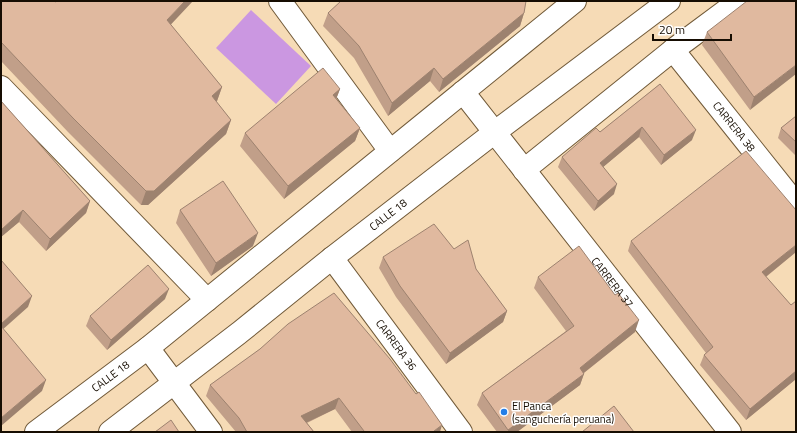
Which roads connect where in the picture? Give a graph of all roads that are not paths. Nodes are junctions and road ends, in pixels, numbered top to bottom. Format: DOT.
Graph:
graph roads {
  1 [pos="280,1"];
  2 [pos="669,1"];
  3 [pos="738,1"];
  4 [pos="568,5"];
  5 [pos="672,50"];
  6 [pos="1,87"];
  7 [pos="463,92"];
  8 [pos="494,132"];
  9 [pos="390,151"];
  10 [pos="524,170"];
  11 [pos="796,204"];
  12 [pos="332,258"];
  13 [pos="207,300"];
  14 [pos="148,348"];
  15 [pos="175,382"];
  16 [pos="36,432"];
  17 [pos="110,432"];
  18 [pos="211,432"];
  19 [pos="461,432"];
  20 [pos="730,432"];
  1 -- 9 [label="street"];
  2 -- 8 [label="street, CALLE 18"];
  3 -- 5 [label="street"];
  4 -- 7 [label="street, CALLE 18"];
  5 -- 10 [label="street"];
  5 -- 11 [label="street, CARRERA 38"];
  6 -- 13 [label="street"];
  7 -- 8 [label="street, CARRERA 37"];
  7 -- 9 [label="street, CALLE 18"];
  8 -- 10 [label="street, CARRERA 37"];
  8 -- 12 [label="street, CALLE 18"];
  9 -- 13 [label="street, CALLE 18"];
  10 -- 20 [label="street, CARRERA 37"];
  12 -- 15 [label="street, CALLE 18"];
  12 -- 19 [label="street, CARRERA 36"];
  13 -- 14 [label="street, CALLE 18"];
  14 -- 15 [label="street"];
  14 -- 16 [label="street, CALLE 18"];
  15 -- 17 [label="street, CALLE 18"];
  15 -- 18 [label="street"];
}
